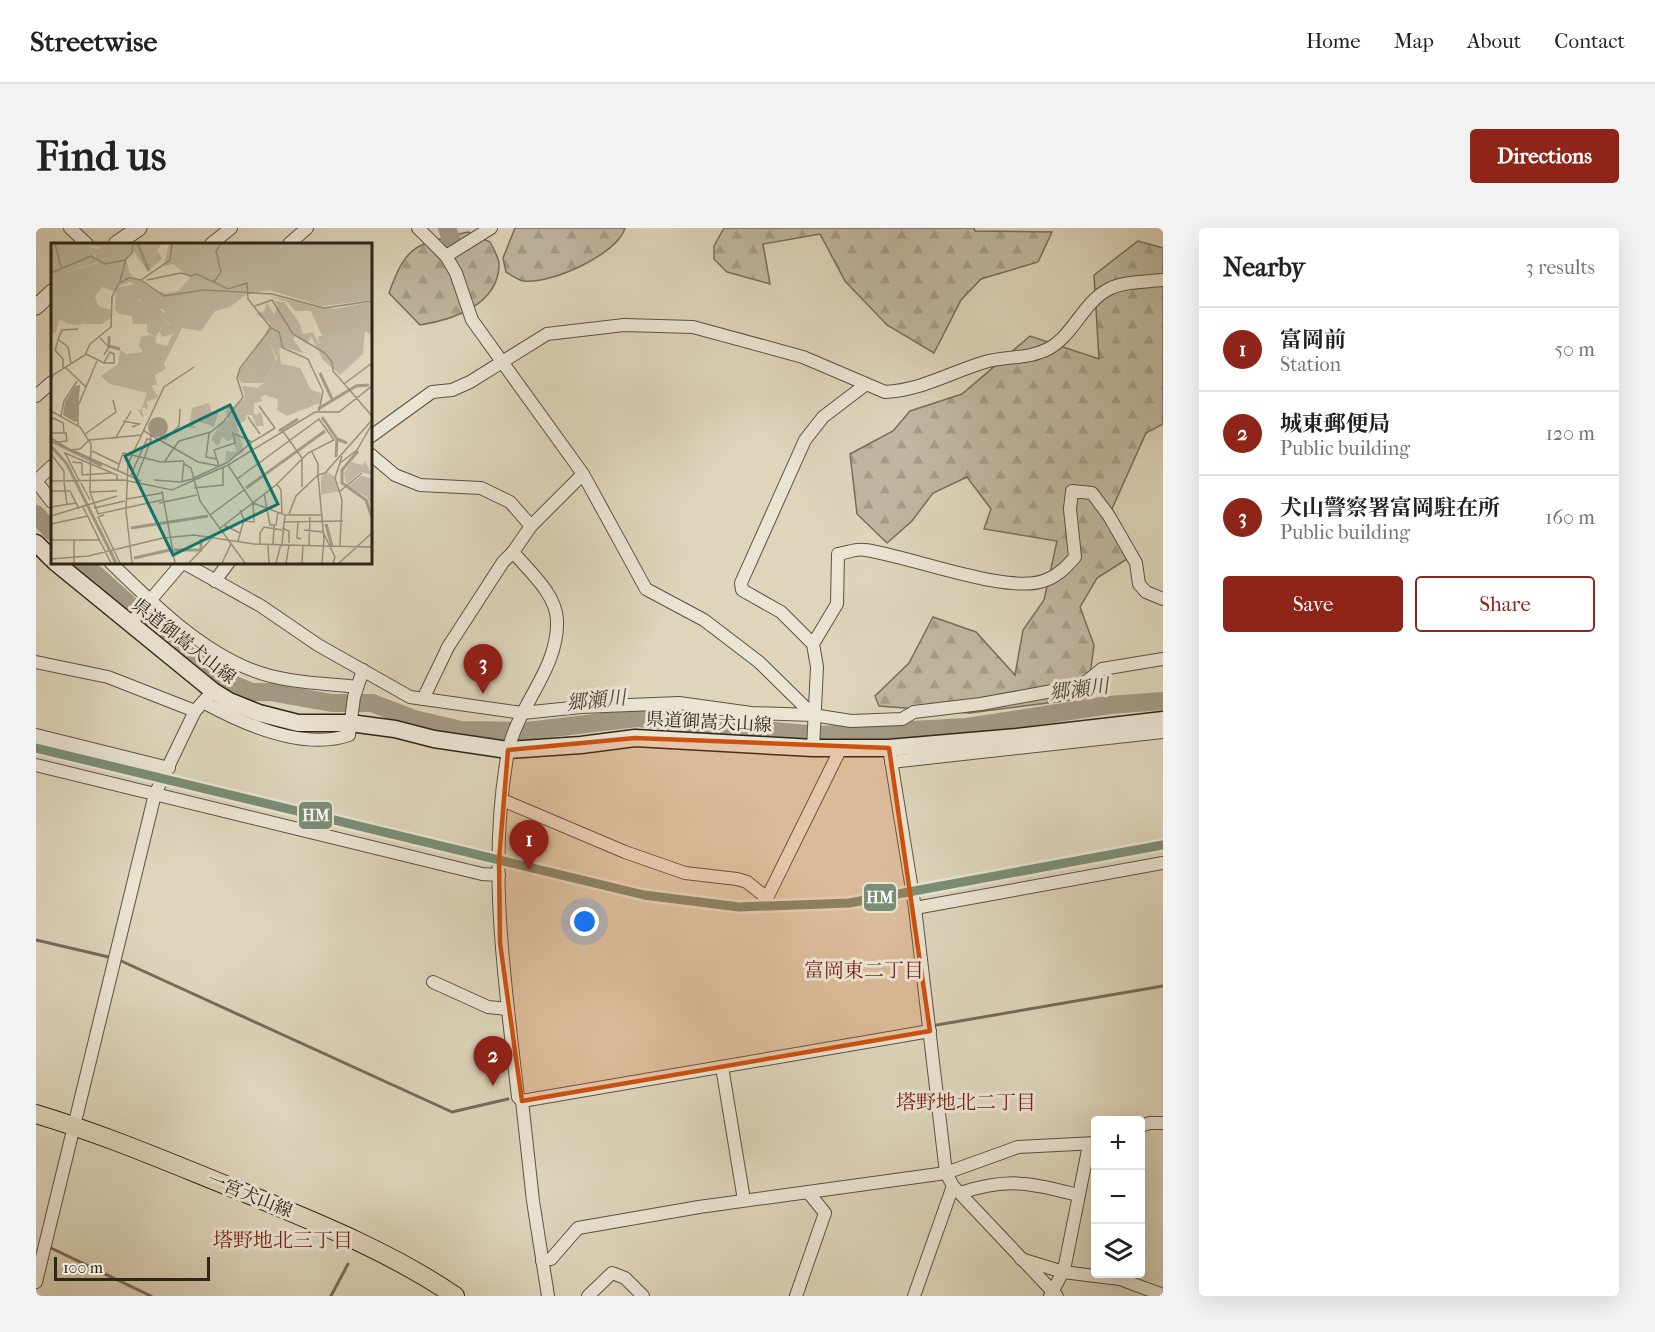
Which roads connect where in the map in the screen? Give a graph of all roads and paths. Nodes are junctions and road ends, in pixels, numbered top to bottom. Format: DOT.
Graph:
graph roads {
  1 [pos="70,228"];
  2 [pos="139,228"];
  3 [pos="231,228"];
  4 [pos="307,228"];
  5 [pos="418,228"];
  6 [pos="491,228"];
  7 [pos="86,243"];
  8 [pos="117,243"];
  9 [pos="212,243"];
  10 [pos="290,243"];
  11 [pos="446,256"];
  12 [pos="1163,280"];
  13 [pos="51,293"];
  14 [pos="36,307"];
  15 [pos="503,360"];
  16 [pos="51,382"];
  17 [pos="865,385"];
  18 [pos="36,396"];
  19 [pos="372,436"];
  20 [pos="372,456"];
  21 [pos="51,467"];
  22 [pos="583,474"];
  23 [pos="36,481"];
  24 [pos="51,501"];
  25 [pos="531,526"];
  26 [pos="36,543"];
  27 [pos="513,552"];
  28 [pos="51,558"];
  29 [pos="58,564"];
  30 [pos="112,564"];
  31 [pos="181,564"];
  32 [pos="184,564"];
  33 [pos="227,564"];
  34 [pos="215,580"];
  35 [pos="1163,599"];
  36 [pos="150,601"];
  37 [pos="130,624"];
  38 [pos="813,644"];
  39 [pos="1163,659"];
  40 [pos="36,662"];
  41 [pos="363,670"];
  42 [pos="356,692"];
  43 [pos="423,699"];
  44 [pos="204,701"];
  45 [pos="522,713"];
  46 [pos="813,715"];
  47 [pos="350,723"];
  48 [pos="1160,728"];
  49 [pos="36,735"];
  50 [pos="813,745"];
  51 [pos="841,747"];
  52 [pos="508,750"];
  53 [pos="890,755"];
  54 [pos="36,765"];
  55 [pos="169,768"];
  56 [pos="155,794"];
  57 [pos="502,802"];
  58 [pos="1163,863"];
  59 [pos="499,875"];
  60 [pos="915,908"];
  61 [pos="433,982"];
  62 [pos="508,1009"];
  63 [pos="929,1026"];
  64 [pos="722,1067"];
  65 [pos="522,1101"];
  66 [pos="36,1114"];
  67 [pos="1163,1123"];
  68 [pos="1145,1124"];
  69 [pos="74,1125"];
  70 [pos="1091,1144"];
  71 [pos="1091,1148"];
  72 [pos="946,1173"];
  73 [pos="957,1190"];
  74 [pos="808,1192"];
  75 [pos="1078,1195"];
  76 [pos="744,1200"];
  77 [pos="1020,1259"];
  78 [pos="542,1261"];
  79 [pos="1063,1272"];
  80 [pos="36,1282"];
  81 [pos="1053,1294"];
  82 [pos="1163,1295"];
  83 [pos="455,1296"];
  84 [pos="548,1296"];
  85 [pos="588,1296"];
  86 [pos="643,1296"];
  87 [pos="796,1296"];
  88 [pos="914,1296"];
  1 -- 7 [label="street"];
  2 -- 8 [label="street"];
  3 -- 9 [label="street"];
  4 -- 10 [label="street"];
  5 -- 11 [label="street"];
  6 -- 11 [label="street"];
  11 -- 15 [label="street"];
  12 -- 17 [label="street"];
  13 -- 14 [label="street"];
  15 -- 17 [label="street"];
  15 -- 19 [label="street"];
  15 -- 22 [label="street"];
  16 -- 18 [label="street"];
  17 -- 38 [label="street"];
  20 -- 25 [label="street"];
  21 -- 23 [label="street"];
  22 -- 25 [label="street"];
  22 -- 46 [label="street"];
  23 -- 24 [label="street"];
  25 -- 27 [label="street"];
  26 -- 28 [label="main road, 県道御嵩犬山線"];
  27 -- 43 [label="street"];
  27 -- 45 [label="street"];
  29 -- 37 [label="main road, 県道御嵩犬山線"];
  30 -- 36 [label="street"];
  31 -- 36 [label="street"];
  32 -- 34 [label="street"];
  33 -- 34 [label="street"];
  34 -- 41 [label="street"];
  35 -- 38 [label="street"];
  36 -- 37 [label="street"];
  36 -- 42 [label="street"];
  37 -- 44 [label="main road, 県道御嵩犬山線"];
  38 -- 46 [label="street"];
  39 -- 46 [label="street"];
  40 -- 44 [label="street"];
  41 -- 42 [label="street"];
  41 -- 43 [label="street"];
  42 -- 47 [label="street"];
  43 -- 45 [label="street"];
  44 -- 47 [label="main road, 県道御嵩犬山線"];
  44 -- 55 [label="street"];
  45 -- 46 [label="street"];
  45 -- 52 [label="street"];
  46 -- 50 [label="street"];
  47 -- 52 [label="main road, 県道御嵩犬山線"];
  48 -- 53 [label="main road, 県道御嵩犬山線"];
  49 -- 55 [label="street"];
  50 -- 51 [label="main road, 県道御嵩犬山線"];
  50 -- 52 [label="main road, 県道御嵩犬山線"];
  51 -- 53 [label="main road, 県道御嵩犬山線"];
  51 -- 57 [label="street"];
  52 -- 57 [label="street"];
  53 -- 60 [label="street"];
  54 -- 56 [label="street"];
  55 -- 56 [label="street"];
  56 -- 59 [label="street"];
  56 -- 69 [label="street"];
  57 -- 59 [label="street"];
  58 -- 60 [label="street"];
  59 -- 62 [label="street"];
  60 -- 63 [label="street"];
  61 -- 62 [label="street"];
  62 -- 65 [label="street"];
  63 -- 64 [label="street"];
  63 -- 72 [label="street"];
  64 -- 65 [label="street"];
  64 -- 76 [label="street"];
  65 -- 78 [label="street"];
  66 -- 69 [label="main road, 一宮犬山線"];
  67 -- 68 [label="street"];
  69 -- 80 [label="street"];
  69 -- 83 [label="main road, 一宮犬山線"];
  70 -- 72 [label="street"];
  71 -- 75 [label="street"];
  72 -- 73 [label="street"];
  72 -- 74 [label="street"];
  73 -- 75 [label="street"];
  73 -- 77 [label="street"];
  73 -- 88 [label="street"];
  74 -- 76 [label="street"];
  74 -- 87 [label="street"];
  75 -- 79 [label="street"];
  76 -- 78 [label="street"];
  77 -- 79 [label="street"];
  77 -- 81 [label="street"];
  78 -- 84 [label="street"];
  79 -- 81 [label="street"];
  79 -- 82 [label="street"];
  85 -- 86 [label="street"];
}
